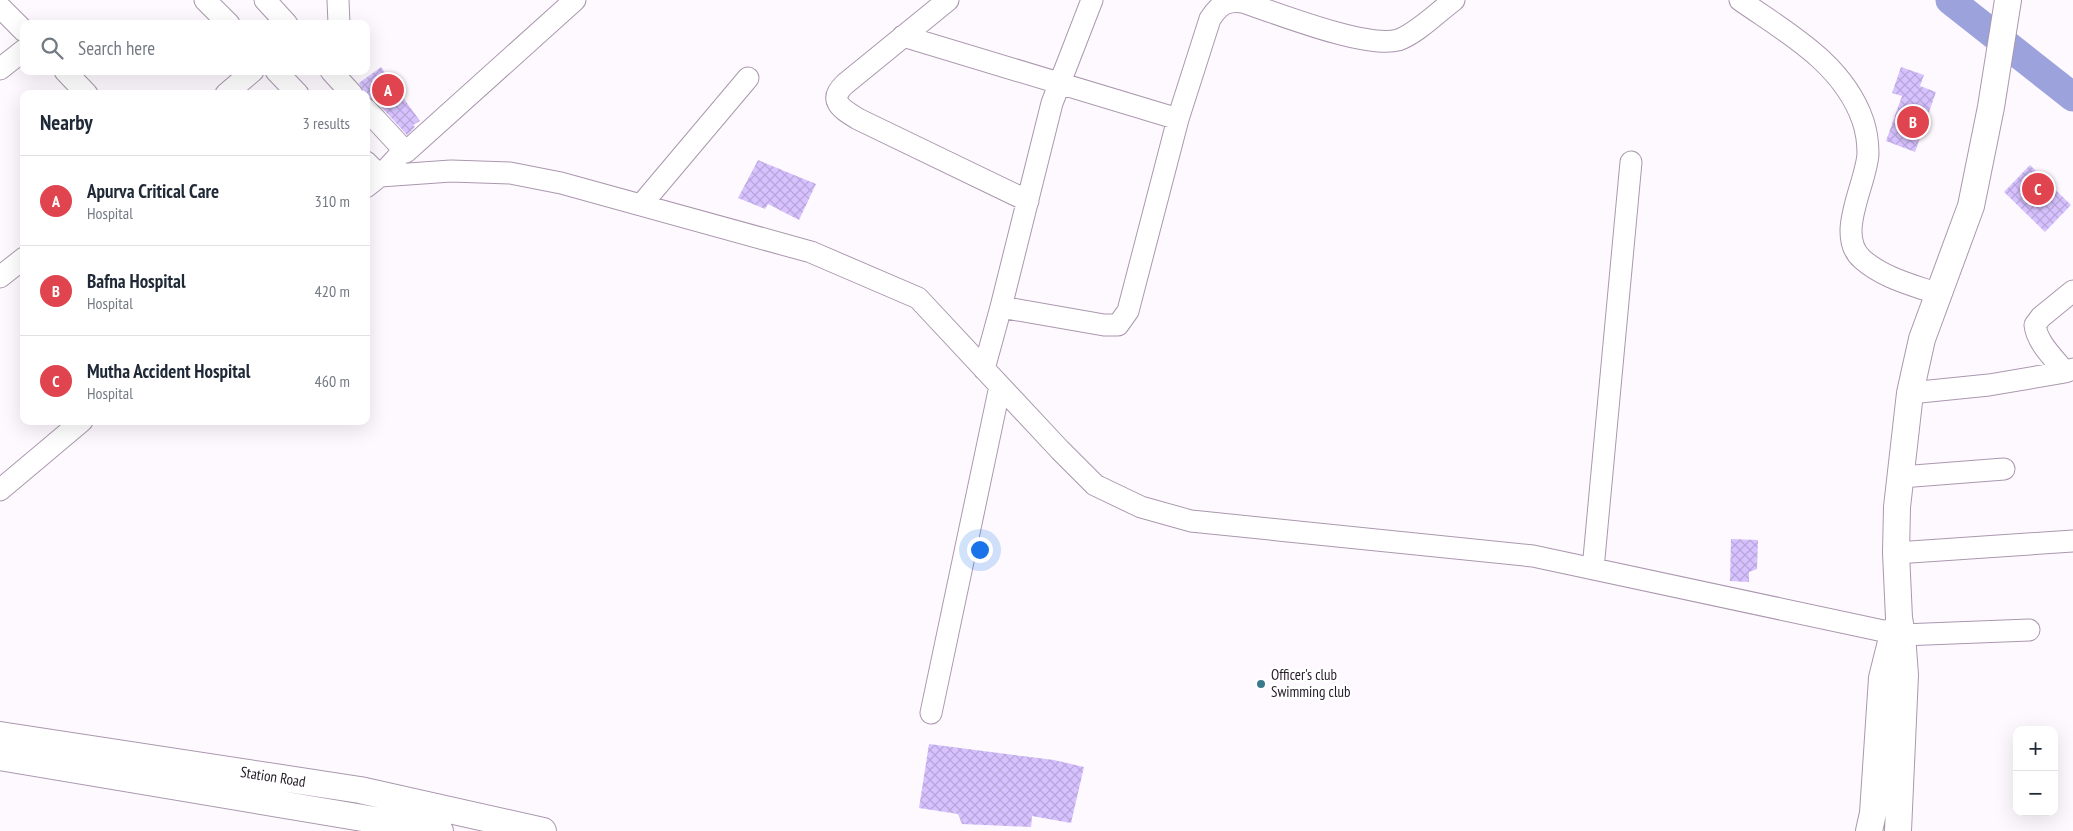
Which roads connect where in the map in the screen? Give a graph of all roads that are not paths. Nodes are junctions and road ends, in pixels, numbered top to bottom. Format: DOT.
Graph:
graph roads {
  1 [pos="205,0"];
  2 [pos="265,0"];
  3 [pos="338,0"];
  4 [pos="575,0"];
  5 [pos="948,0"];
  6 [pos="1092,0"];
  7 [pos="1454,0"];
  8 [pos="1740,0"];
  9 [pos="2008,1"];
  10 [pos="0,7"];
  11 [pos="225,20"];
  12 [pos="283,20"];
  13 [pos="339,20"];
  14 [pos="20,26"];
  15 [pos="904,36"];
  16 [pos="20,53"];
  17 [pos="0,69"];
  18 [pos="69,75"];
  19 [pos="249,75"];
  20 [pos="280,75"];
  21 [pos="748,78"];
  22 [pos="1059,84"];
  23 [pos="83,90"];
  24 [pos="231,90"];
  25 [pos="294,90"];
  26 [pos="370,113"];
  27 [pos="1178,119"];
  28 [pos="404,150"];
  29 [pos="1631,162"];
  30 [pos="371,175"];
  31 [pos="1028,201"];
  32 [pos="641,205"];
  33 [pos="20,261"];
  34 [pos="0,277"];
  35 [pos="2073,291"];
  36 [pos="1938,294"];
  37 [pos="1001,307"];
  38 [pos="984,369"];
  39 [pos="2069,370"];
  40 [pos="1000,386"];
  41 [pos="1910,393"];
  42 [pos="77,425"];
  43 [pos="2004,469"];
  44 [pos="1900,477"];
  45 [pos="0,490"];
  46 [pos="2073,540"];
  47 [pos="1896,553"];
  48 [pos="1593,569"];
  49 [pos="1898,629"];
  50 [pos="2030,630"];
  51 [pos="931,713"];
  52 [pos="0,735"];
  53 [pos="0,757"];
  54 [pos="440,831"];
  55 [pos="543,831"];
  56 [pos="1869,831"];
  57 [pos="1898,831"];
  1 -- 11 [label="street"];
  2 -- 12 [label="street"];
  3 -- 13 [label="street"];
  4 -- 28 [label="street"];
  5 -- 15 [label="street"];
  6 -- 22 [label="street"];
  7 -- 27 [label="street"];
  8 -- 36 [label="street"];
  9 -- 36 [label="main road"];
  10 -- 14 [label="street"];
  15 -- 22 [label="street"];
  15 -- 31 [label="street"];
  16 -- 17 [label="street"];
  18 -- 23 [label="street"];
  19 -- 24 [label="street"];
  20 -- 25 [label="street"];
  21 -- 32 [label="street"];
  22 -- 27 [label="street"];
  22 -- 31 [label="street"];
  26 -- 28 [label="street"];
  27 -- 37 [label="street"];
  28 -- 30 [label="street"];
  29 -- 48 [label="street"];
  30 -- 32 [label="street"];
  31 -- 37 [label="street"];
  32 -- 38 [label="street"];
  33 -- 34 [label="street"];
  35 -- 39 [label="street"];
  36 -- 41 [label="main road"];
  37 -- 38 [label="street"];
  38 -- 40 [label="street"];
  39 -- 41 [label="street"];
  40 -- 48 [label="street"];
  40 -- 51 [label="street"];
  41 -- 44 [label="main road"];
  42 -- 45 [label="street"];
  43 -- 44 [label="street"];
  44 -- 47 [label="main road"];
  46 -- 47 [label="street"];
  47 -- 49 [label="main road"];
  48 -- 49 [label="street"];
  49 -- 50 [label="street"];
  49 -- 56 [label="main road"];
  49 -- 57 [label="main road"];
  52 -- 55 [label="main road, Station Road"];
  53 -- 54 [label="main road, Station Road"];
}
